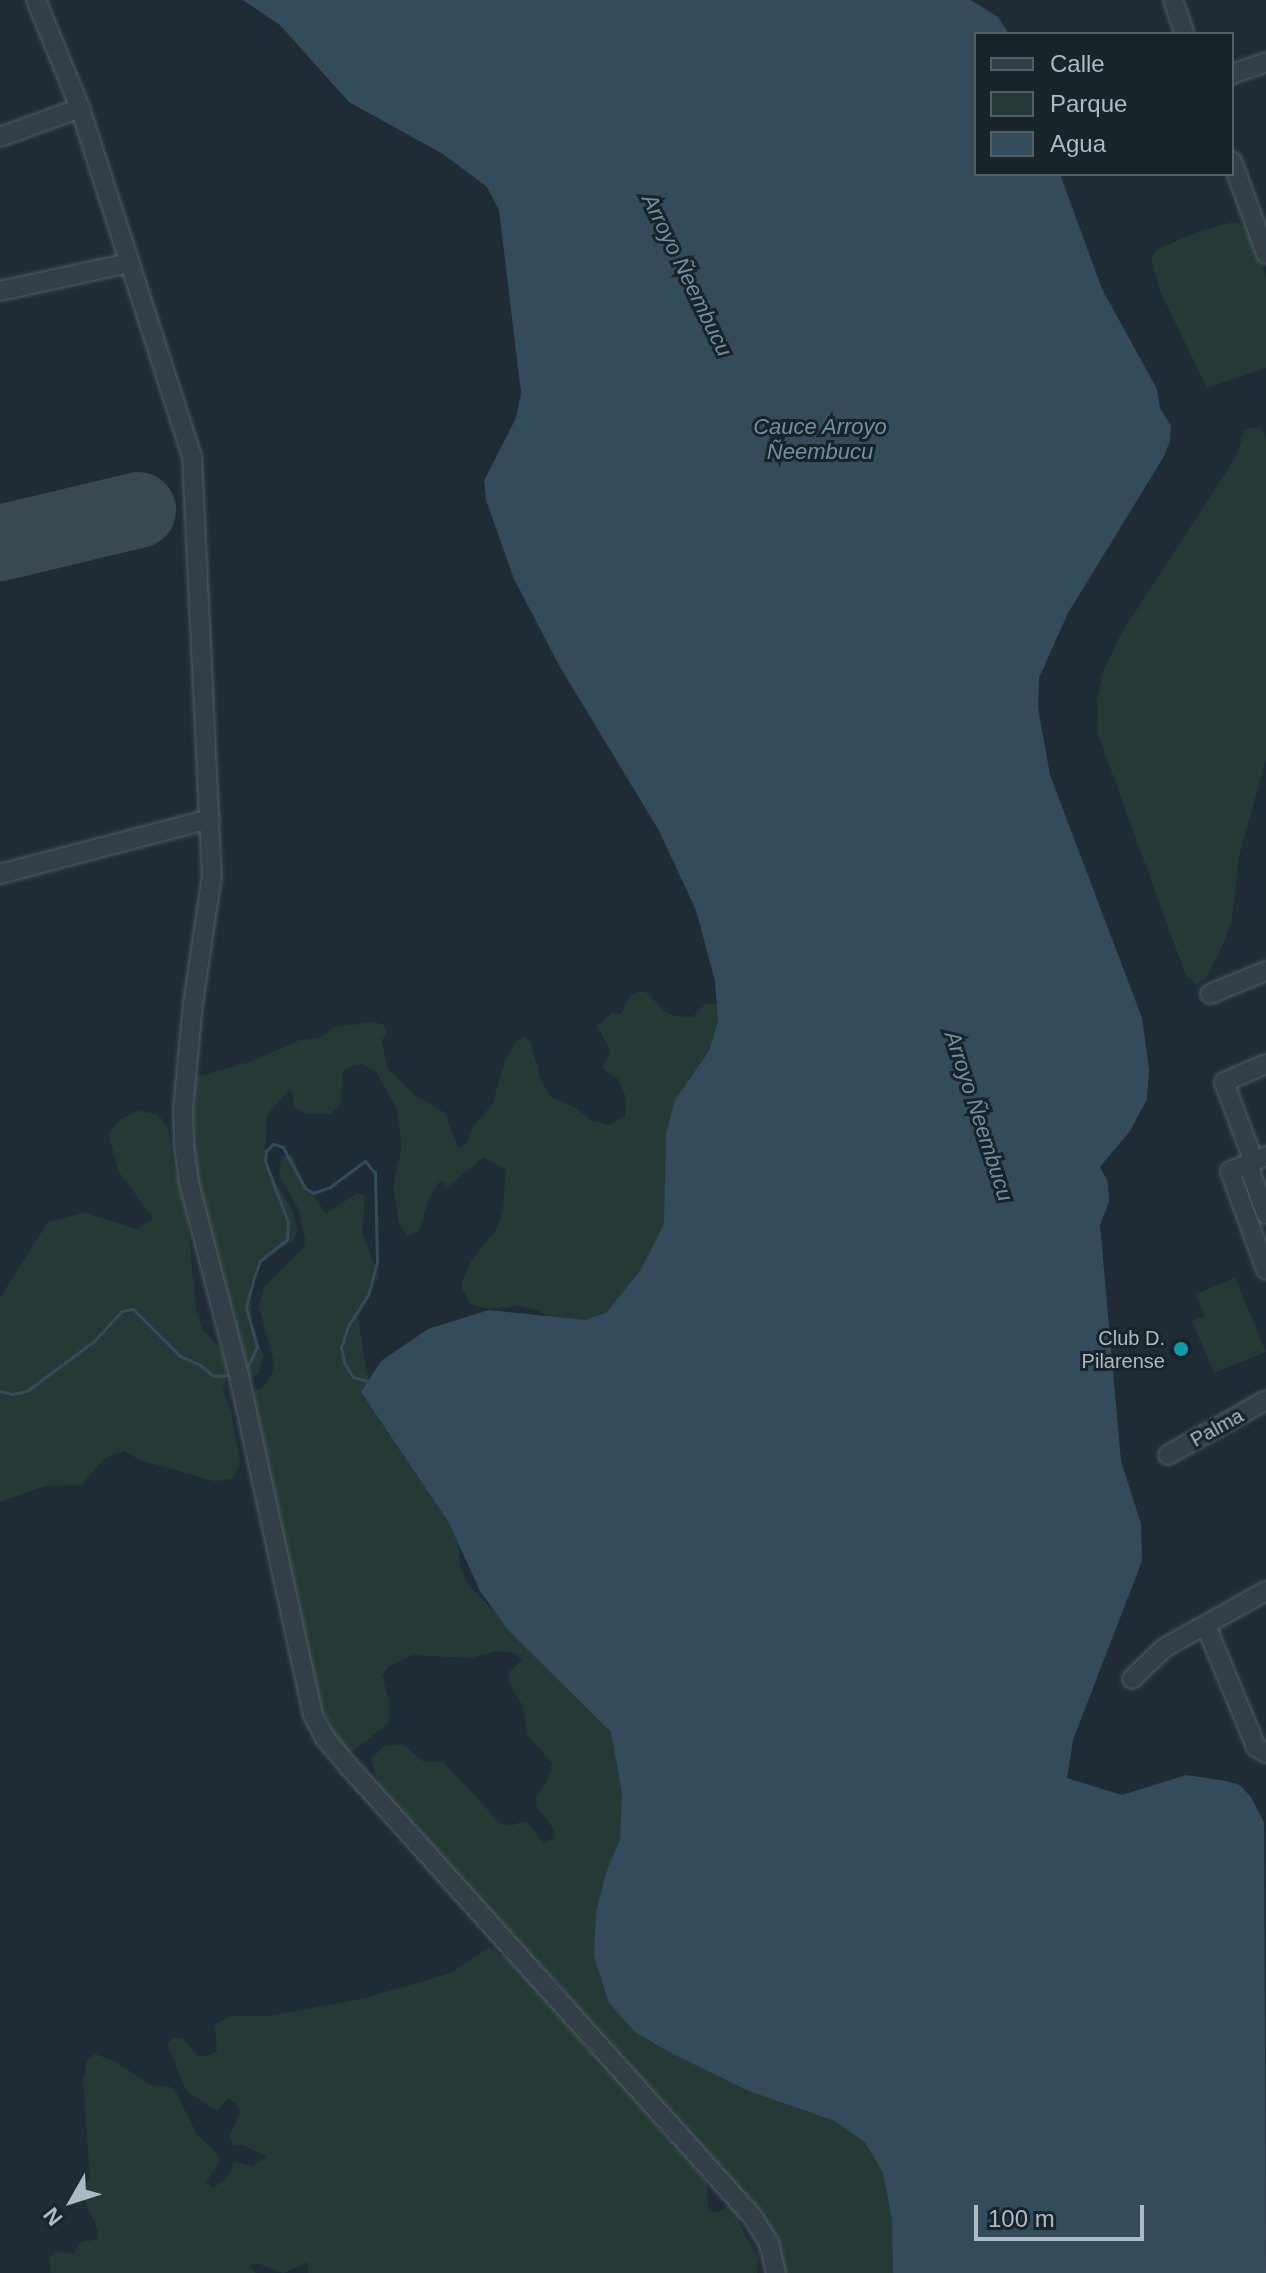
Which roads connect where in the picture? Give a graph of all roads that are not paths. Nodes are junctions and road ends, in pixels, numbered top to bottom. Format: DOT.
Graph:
graph roads {
  1 [pos="36,0"];
  2 [pos="1173,0"];
  3 [pos="1184,32"];
  4 [pos="1266,49"];
  5 [pos="1234,60"];
  6 [pos="1266,62"];
  7 [pos="1234,73"];
  8 [pos="80,108"];
  9 [pos="0,137"];
  10 [pos="1234,166"];
  11 [pos="1266,254"];
  12 [pos="128,263"];
  13 [pos="0,291"];
  14 [pos="210,819"];
  15 [pos="0,874"];
  16 [pos="1266,971"];
  17 [pos="1210,994"];
  18 [pos="1266,1064"];
  19 [pos="1250,1164"];
  20 [pos="1266,1214"];
  21 [pos="1266,1270"];
  22 [pos="1266,1400"];
  23 [pos="1168,1455"];
  24 [pos="1266,1591"];
  25 [pos="1206,1626"];
  26 [pos="1132,1679"];
  27 [pos="1261,1750"];
  28 [pos="776,2273"];
  1 -- 8 [label="street"];
  2 -- 3 [label="street"];
  4 -- 5 [label="street"];
  6 -- 7 [label="street"];
  8 -- 9 [label="street"];
  8 -- 12 [label="street"];
  10 -- 11 [label="street"];
  12 -- 13 [label="street"];
  12 -- 14 [label="street"];
  14 -- 15 [label="street"];
  14 -- 28 [label="street"];
  16 -- 17 [label="street"];
  18 -- 19 [label="street"];
  19 -- 20 [label="street"];
  19 -- 21 [label="street"];
  22 -- 23 [label="street, Palma"];
  24 -- 25 [label="street"];
  25 -- 26 [label="street"];
  25 -- 27 [label="street"];
}
